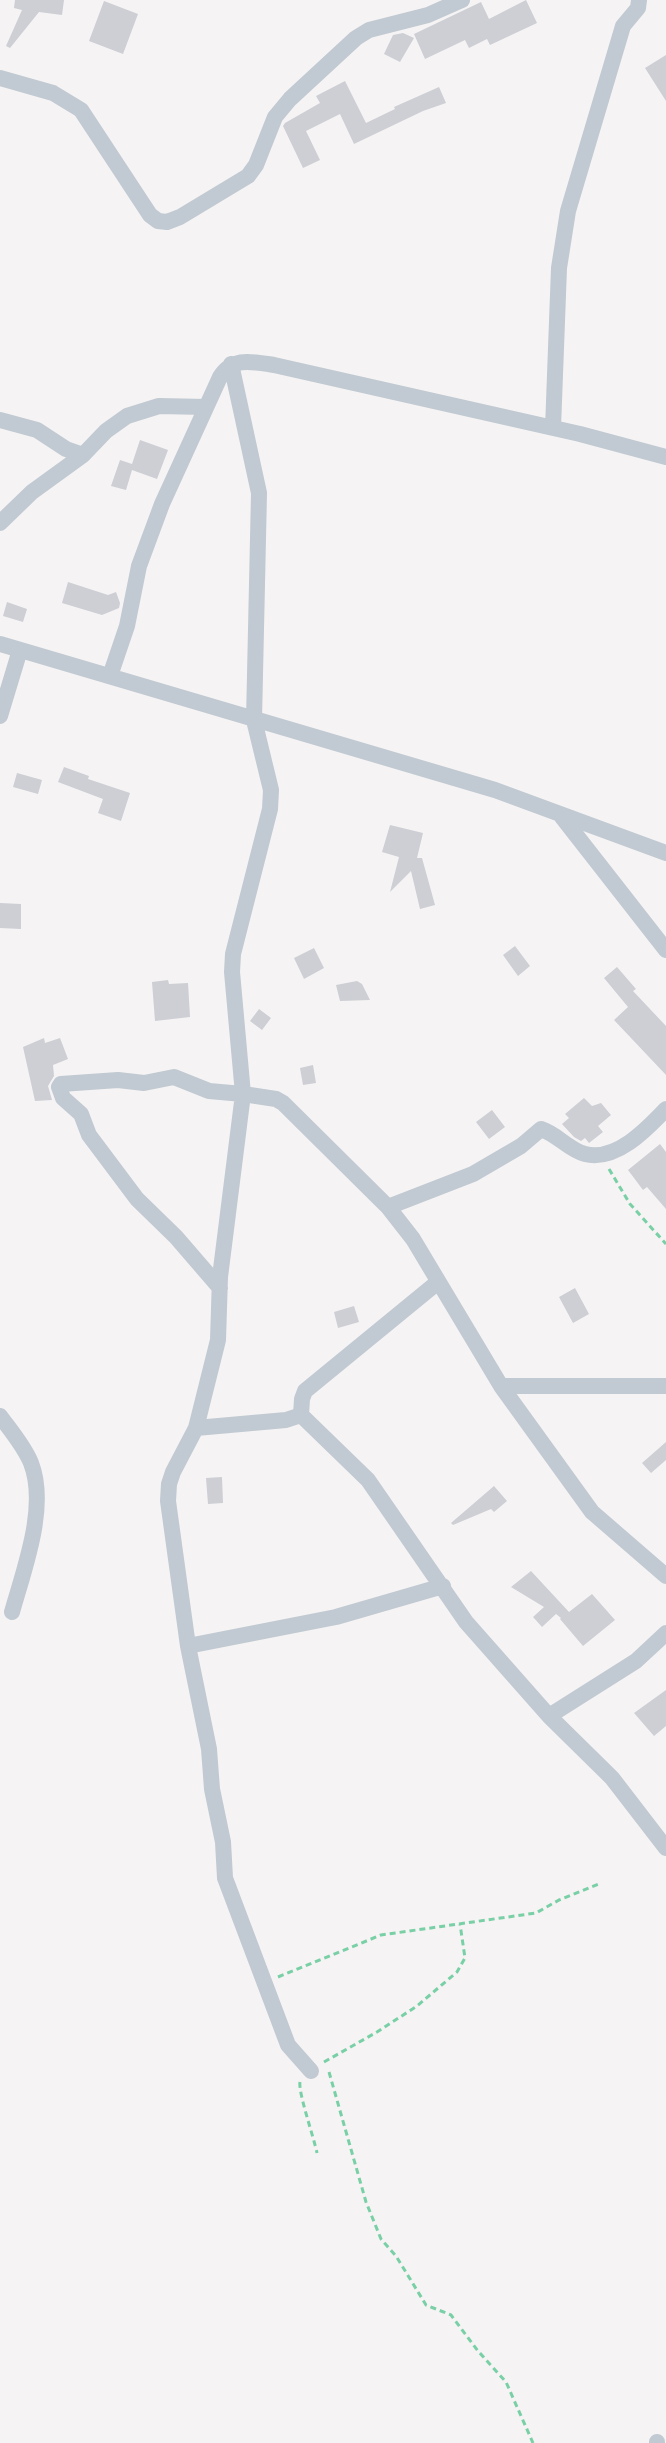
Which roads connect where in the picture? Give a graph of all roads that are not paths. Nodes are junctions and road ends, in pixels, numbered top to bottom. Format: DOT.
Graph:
graph roads {
  1 [pos="462,0"];
  2 [pos="639,0"];
  3 [pos="0,78"];
  4 [pos="231,364"];
  5 [pos="206,407"];
  6 [pos="0,420"];
  7 [pos="553,428"];
  8 [pos="83,455"];
  9 [pos="666,457"];
  10 [pos="0,523"];
  11 [pos="0,644"];
  12 [pos="20,650"];
  13 [pos="110,676"];
  14 [pos="0,716"];
  15 [pos="254,720"];
  16 [pos="562,815"];
  17 [pos="666,853"];
  18 [pos="666,950"];
  19 [pos="243,1094"];
  20 [pos="666,1109"];
  21 [pos="388,1207"];
  22 [pos="438,1282"];
  23 [pos="220,1288"];
  24 [pos="501,1386"];
  25 [pos="666,1386"];
  26 [pos="301,1415"];
  27 [pos="0,1416"];
  28 [pos="196,1428"];
  29 [pos="666,1576"];
  30 [pos="443,1586"];
  31 [pos="12,1612"];
  32 [pos="666,1633"];
  33 [pos="188,1646"];
  34 [pos="549,1716"];
  35 [pos="666,1848"];
  36 [pos="319,2066"];
  1 -- 3 [label="street"];
  2 -- 7 [label="street"];
  4 -- 5 [label="street"];
  4 -- 7 [label="street"];
  4 -- 15 [label="street"];
  5 -- 8 [label="street"];
  5 -- 13 [label="street"];
  6 -- 8 [label="street"];
  7 -- 9 [label="street"];
  8 -- 10 [label="street"];
  11 -- 12 [label="street"];
  12 -- 13 [label="street"];
  12 -- 14 [label="street"];
  13 -- 15 [label="street"];
  15 -- 16 [label="street"];
  15 -- 19 [label="street"];
  16 -- 17 [label="street"];
  16 -- 18 [label="street"];
  19 -- 21 [label="street"];
  19 -- 23 [label="street"];
  19 -- 23 [label="street"];
  20 -- 21 [label="street"];
  21 -- 22 [label="street"];
  22 -- 24 [label="street"];
  22 -- 26 [label="street"];
  23 -- 28 [label="street"];
  24 -- 25 [label="street"];
  24 -- 29 [label="street"];
  26 -- 28 [label="street"];
  26 -- 30 [label="street"];
  27 -- 31 [label="street"];
  28 -- 33 [label="street"];
  30 -- 33 [label="street"];
  30 -- 34 [label="street"];
  32 -- 34 [label="street"];
  33 -- 36 [label="street"];
  34 -- 35 [label="street"];
}
